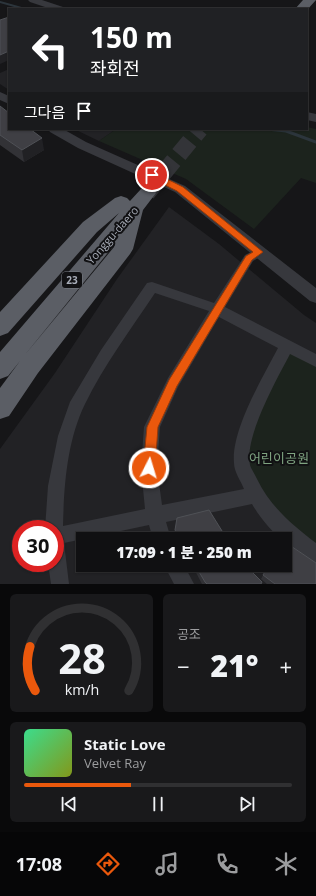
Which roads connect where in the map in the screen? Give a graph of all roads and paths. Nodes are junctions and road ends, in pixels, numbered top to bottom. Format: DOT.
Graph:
graph roads {
  1 [pos="33,0"];
  2 [pos="310,0"];
  3 [pos="296,4"];
  4 [pos="57,8"];
  5 [pos="56,130"];
  6 [pos="134,198"];
  7 [pos="259,252"];
  8 [pos="316,297"];
  9 [pos="217,309"];
  10 [pos="2,325"];
  11 [pos="287,345"];
  12 [pos="0,348"];
  13 [pos="316,361"];
  14 [pos="0,369"];
  15 [pos="18,384"];
  16 [pos="0,408"];
  17 [pos="0,418"];
  18 [pos="255,495"];
  19 [pos="155,516"];
  20 [pos="54,520"];
  21 [pos="160,532"];
  22 [pos="64,534"];
  23 [pos="316,554"];
  24 [pos="58,572"];
  25 [pos="177,572"];
  26 [pos="60,584"];
  27 [pos="185,584"];
  1 -- 4 [label="street"];
  2 -- 3 [label="highway"];
  5 -- 7 [label="street"];
  6 -- 10 [label="highway"];
  6 -- 12 [label="highway, Yonggu-daero / 23"];
  6 -- 14 [label="highway, Yonggu-daero / 23"];
  6 -- 15 [label="highway"];
  7 -- 8 [label="street"];
  7 -- 9 [label="street"];
  9 -- 11 [label="street"];
  9 -- 19 [label="street"];
  9 -- 20 [label="street"];
  11 -- 13 [label="street"];
  11 -- 18 [label="street"];
  15 -- 16 [label="highway"];
  15 -- 17 [label="highway"];
  18 -- 19 [label="street"];
  18 -- 23 [label="street"];
  19 -- 21 [label="street"];
  19 -- 22 [label="street"];
  24 -- 26 [label="street"];
  25 -- 27 [label="street"];
}
